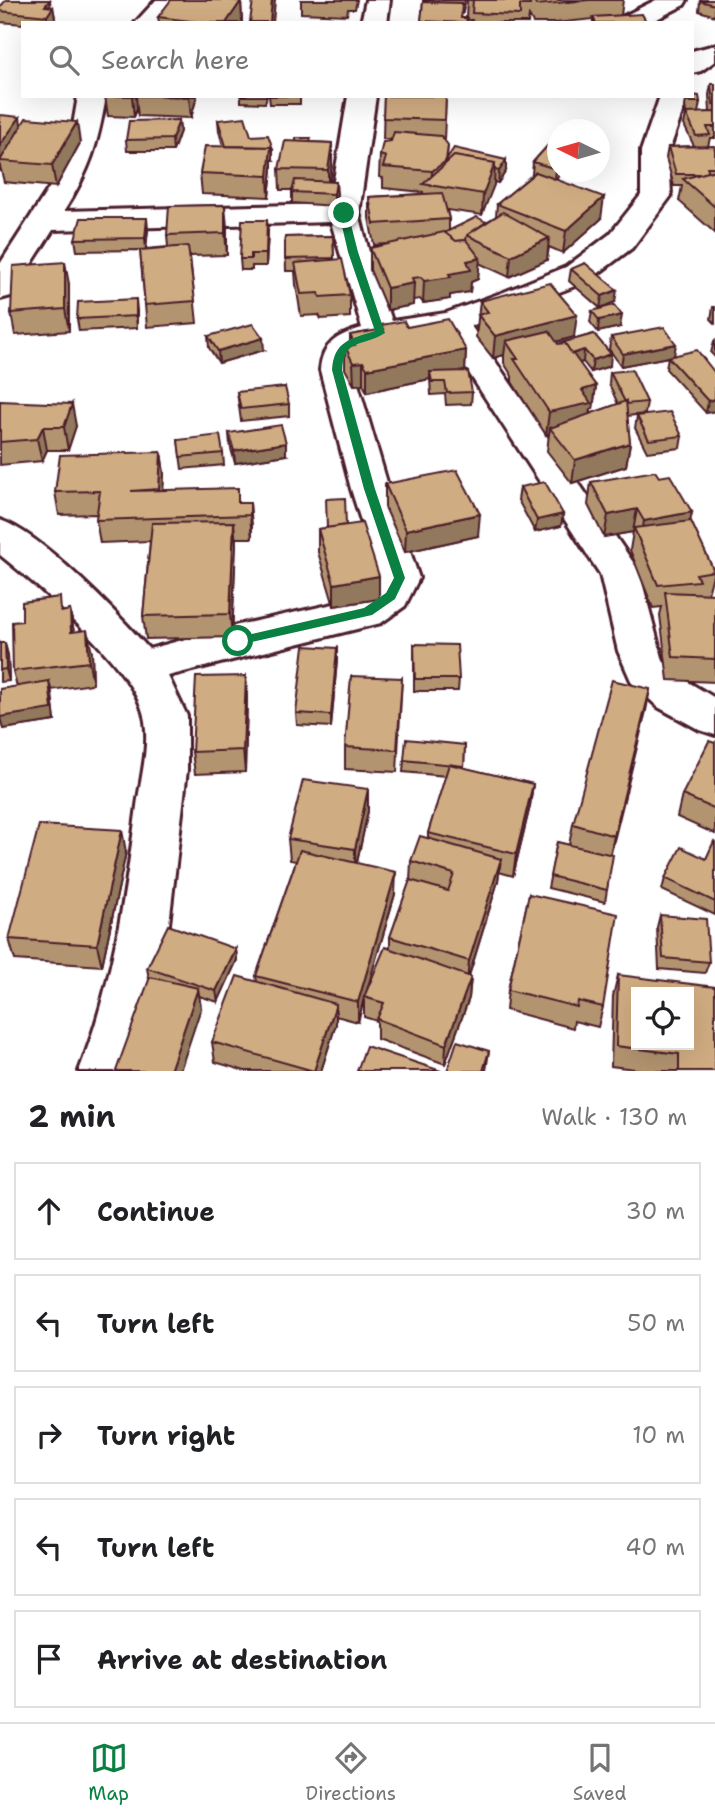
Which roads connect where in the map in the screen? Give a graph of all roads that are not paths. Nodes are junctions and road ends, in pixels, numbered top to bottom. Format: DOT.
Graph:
graph roads {
  1 [pos="170,0"];
  2 [pos="378,0"];
  3 [pos="675,0"];
  4 [pos="150,21"];
  5 [pos="374,21"];
  6 [pos="633,21"];
  7 [pos="715,53"];
  8 [pos="694,63"];
  9 [pos="92,98"];
  10 [pos="362,98"];
  11 [pos="673,98"];
  12 [pos="344,213"];
  13 [pos="43,221"];
  14 [pos="0,289"];
  15 [pos="452,323"];
  16 [pos="380,333"];
  17 [pos="0,534"];
  18 [pos="142,667"];
  19 [pos="715,718"];
  20 [pos="105,1071"];
  1 -- 4 [label="street"];
  2 -- 5 [label="street"];
  3 -- 6 [label="street"];
  7 -- 8 [label="street"];
  9 -- 13 [label="street"];
  10 -- 12 [label="street"];
  11 -- 15 [label="street"];
  12 -- 13 [label="street"];
  12 -- 16 [label="street"];
  13 -- 14 [label="street"];
  15 -- 16 [label="street"];
  15 -- 19 [label="street"];
  16 -- 18 [label="street"];
  17 -- 18 [label="street"];
  18 -- 20 [label="street"];
}
